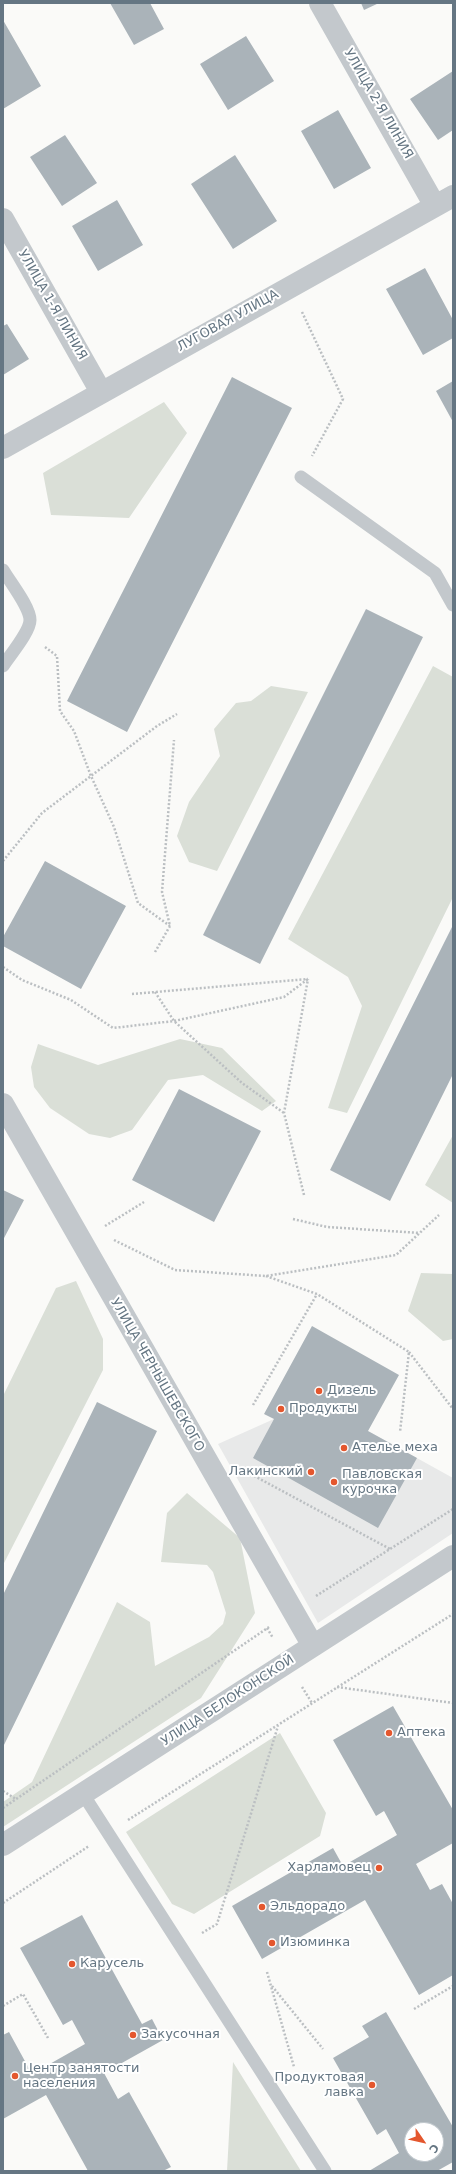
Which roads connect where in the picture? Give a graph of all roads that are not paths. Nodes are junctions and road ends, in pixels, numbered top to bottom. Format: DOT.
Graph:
graph roads {
  1 [pos="320,3"];
  2 [pos="444,201"];
  3 [pos="3,219"];
  4 [pos="101,392"];
  5 [pos="3,448"];
  6 [pos="301,477"];
  7 [pos="3,570"];
  8 [pos="453,605"];
  9 [pos="3,666"];
  10 [pos="3,1104"];
  11 [pos="453,1556"];
  12 [pos="313,1646"];
  13 [pos="83,1794"];
  14 [pos="3,1845"];
  15 [pos="325,2171"];
  1 -- 2 [label="street, УЛИЦА 2-Я ЛИНИЯ"];
  2 -- 4 [label="street, ЛУГОВАЯ УЛИЦА"];
  3 -- 4 [label="street, УЛИЦА 1-Я ЛИНИЯ"];
  4 -- 5 [label="street, ЛУГОВАЯ УЛИЦА"];
  6 -- 8 [label="lane"];
  7 -- 9 [label="lane"];
  10 -- 12 [label="street, УЛИЦА ЧЕРНЫШЕВСКОГО"];
  11 -- 12 [label="street, УЛИЦА БЕЛОКОНСКОЙ"];
  12 -- 13 [label="street, УЛИЦА БЕЛОКОНСКОЙ"];
  13 -- 14 [label="street, УЛИЦА БЕЛОКОНСКОЙ"];
  13 -- 15 [label="lane"];
}
